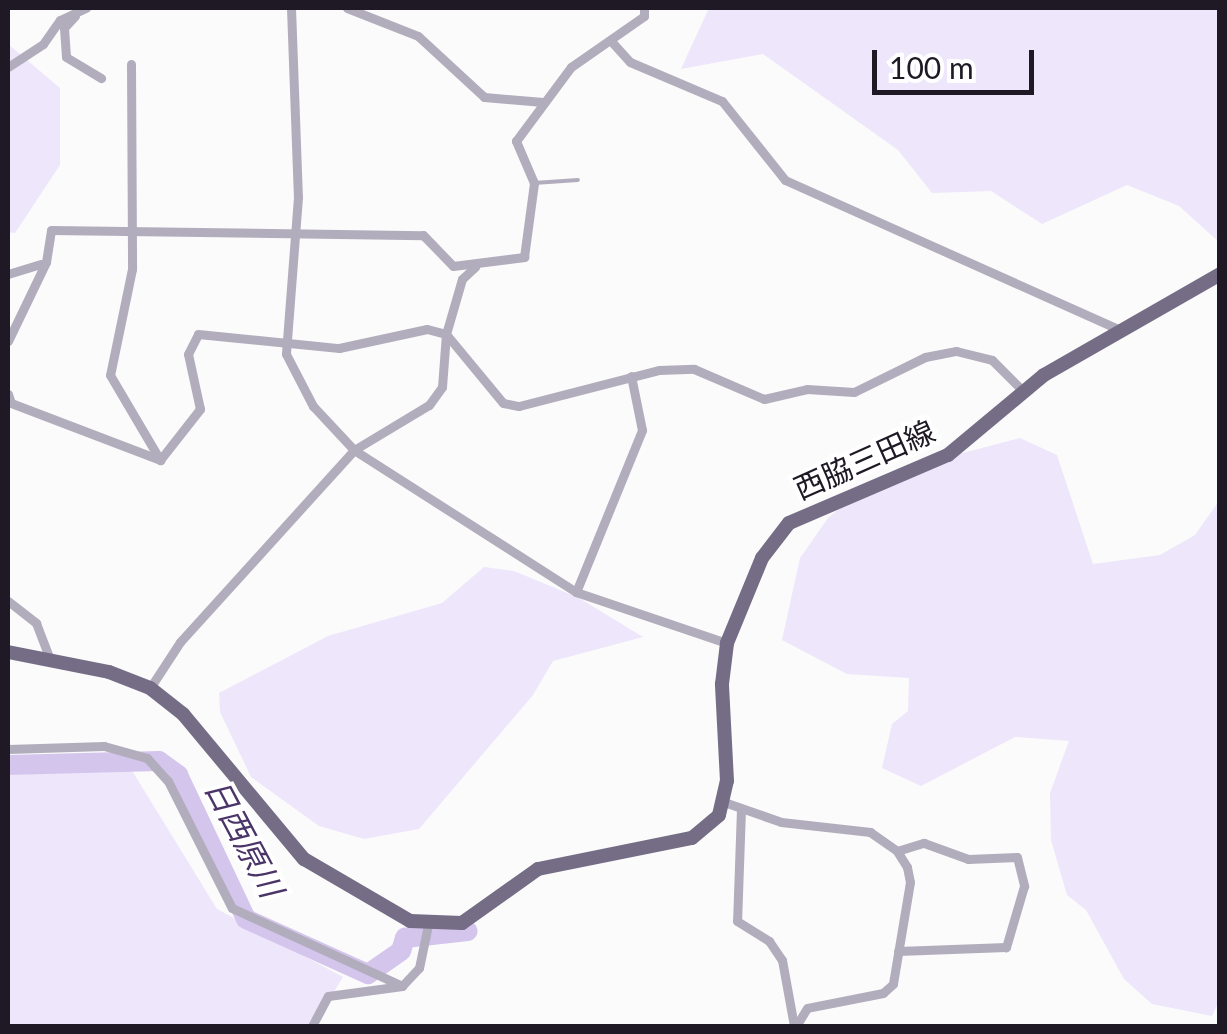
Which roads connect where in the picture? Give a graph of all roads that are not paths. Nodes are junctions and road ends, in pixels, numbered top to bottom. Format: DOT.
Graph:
graph roads {
  1 [pos="64,8"];
  2 [pos="291,8"];
  3 [pos="347,8"];
  4 [pos="644,8"];
  5 [pos="83,9"];
  6 [pos="612,42"];
  7 [pos="132,64"];
  8 [pos="8,67"];
  9 [pos="100,78"];
  10 [pos="543,102"];
  11 [pos="578,180"];
  12 [pos="534,184"];
  13 [pos="131,232"];
  14 [pos="295,233"];
  15 [pos="49,251"];
  16 [pos="475,267"];
  17 [pos="8,274"];
  18 [pos="1220,274"];
  19 [pos="1122,331"];
  20 [pos="446,334"];
  21 [pos="8,341"];
  22 [pos="286,344"];
  23 [pos="631,376"];
  24 [pos="1024,390"];
  25 [pos="8,394"];
  26 [pos="354,450"];
  27 [pos="160,460"];
  28 [pos="576,592"];
  29 [pos="8,601"];
  30 [pos="727,643"];
  31 [pos="8,652"];
  32 [pos="50,660"];
  33 [pos="150,688"];
  34 [pos="8,749"];
  35 [pos="724,802"];
  36 [pos="742,809"];
  37 [pos="898,850"];
  38 [pos="428,926"];
  39 [pos="898,951"];
  40 [pos="402,986"];
  41 [pos="312,1026"];
  42 [pos="795,1026"];
  1 -- 5 [label="street"];
  2 -- 14 [label="street"];
  3 -- 10 [label="street"];
  4 -- 6 [label="street"];
  5 -- 8 [label="street"];
  5 -- 9 [label="street"];
  6 -- 10 [label="street"];
  6 -- 19 [label="street"];
  7 -- 13 [label="street"];
  10 -- 12 [label="street"];
  11 -- 12 [label="lane"];
  12 -- 16 [label="street"];
  13 -- 14 [label="street"];
  13 -- 15 [label="street"];
  13 -- 27 [label="street"];
  14 -- 16 [label="street"];
  14 -- 22 [label="street"];
  15 -- 17 [label="street"];
  15 -- 21 [label="street"];
  16 -- 20 [label="street"];
  18 -- 19 [label="main road, 西脇三田線"];
  19 -- 24 [label="main road, 西脇三田線"];
  20 -- 22 [label="street"];
  20 -- 23 [label="street"];
  20 -- 26 [label="street"];
  22 -- 26 [label="street"];
  22 -- 27 [label="street"];
  23 -- 24 [label="street"];
  23 -- 28 [label="street"];
  24 -- 30 [label="main road, 西脇三田線"];
  25 -- 27 [label="street"];
  26 -- 28 [label="street"];
  26 -- 33 [label="street"];
  28 -- 30 [label="street"];
  29 -- 32 [label="street"];
  30 -- 35 [label="main road, 西脇三田線"];
  31 -- 32 [label="main road"];
  32 -- 33 [label="main road"];
  33 -- 38 [label="main road"];
  34 -- 40 [label="street"];
  35 -- 36 [label="street"];
  35 -- 38 [label="main road"];
  36 -- 37 [label="street"];
  36 -- 42 [label="street"];
  37 -- 39 [label="street"];
  37 -- 39 [label="street"];
  38 -- 40 [label="street"];
  39 -- 42 [label="street"];
  40 -- 41 [label="street"];
}
